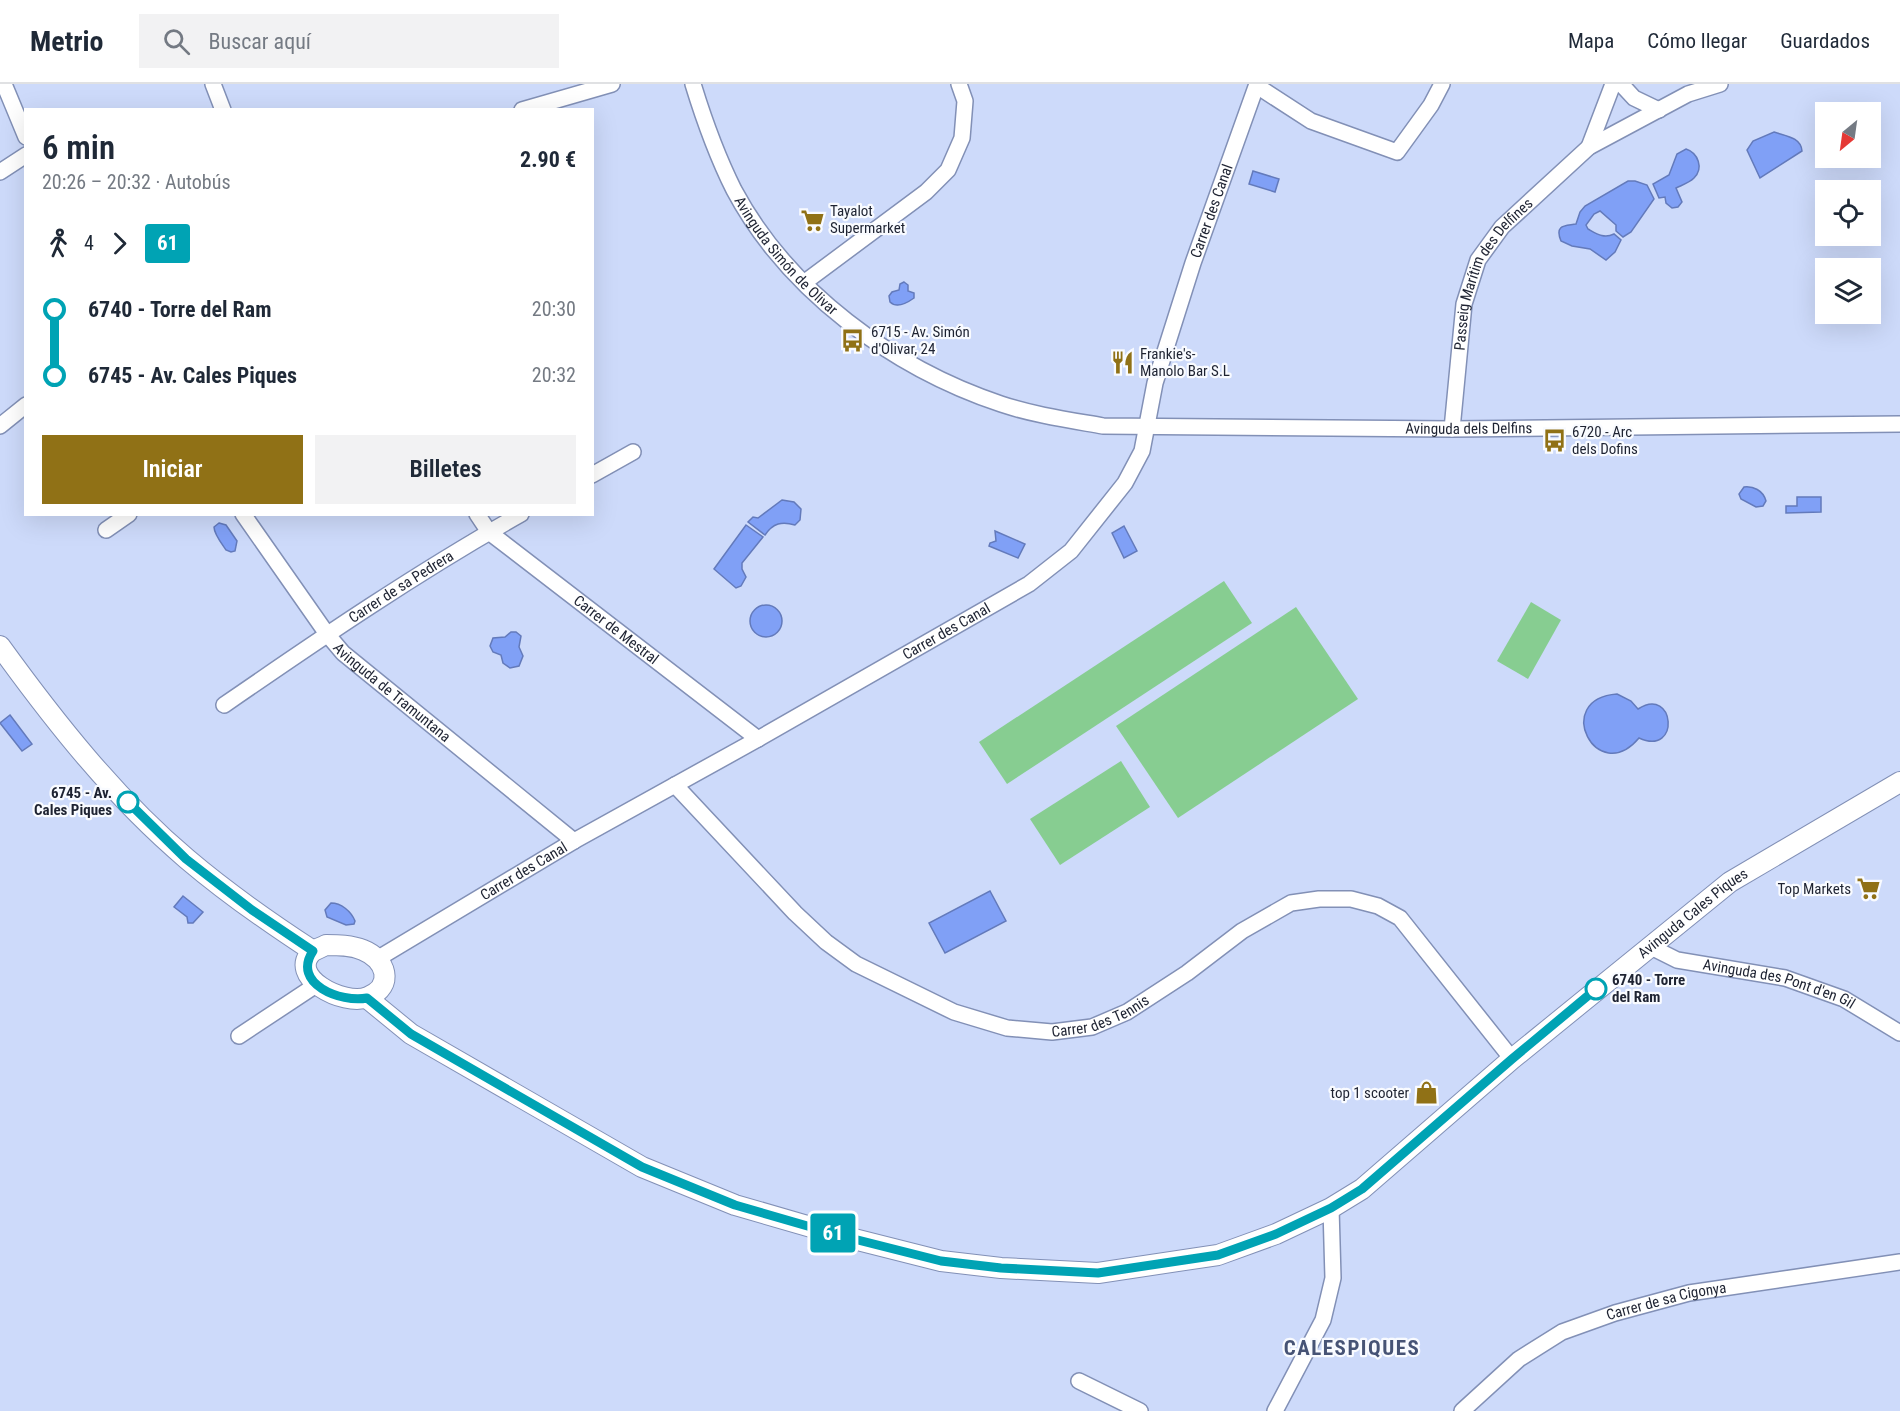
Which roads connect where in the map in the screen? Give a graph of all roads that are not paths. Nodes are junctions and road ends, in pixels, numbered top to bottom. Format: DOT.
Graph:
graph roads {
  1 [pos="4,84"];
  2 [pos="213,84"];
  3 [pos="612,84"];
  4 [pos="693,84"];
  5 [pos="959,84"];
  6 [pos="1442,84"];
  7 [pos="1613,84"];
  8 [pos="1621,84"];
  9 [pos="1720,84"];
  10 [pos="1257,85"];
  11 [pos="222,108"];
  12 [pos="529,108"];
  13 [pos="1659,110"];
  14 [pos="24,132"];
  15 [pos="1589,147"];
  16 [pos="24,156"];
  17 [pos="0,172"];
  18 [pos="805,282"];
  19 [pos="24,407"];
  20 [pos="1900,424"];
  21 [pos="1147,425"];
  22 [pos="0,426"];
  23 [pos="1452,429"];
  24 [pos="633,452"];
  25 [pos="594,474"];
  26 [pos="126,516"];
  27 [pos="244,516"];
  28 [pos="478,516"];
  29 [pos="517,516"];
  30 [pos="106,530"];
  31 [pos="489,532"];
  32 [pos="327,634"];
  33 [pos="0,646"];
  34 [pos="224,705"];
  35 [pos="758,739"];
  36 [pos="1900,782"];
  37 [pos="675,785"];
  38 [pos="574,841"];
  39 [pos="1651,947"];
  40 [pos="313,951"];
  41 [pos="377,959"];
  42 [pos="316,986"];
  43 [pos="367,998"];
  44 [pos="1900,1033"];
  45 [pos="239,1036"];
  46 [pos="1512,1059"];
  47 [pos="1331,1208"];
  48 [pos="1900,1262"];
  49 [pos="1079,1381"];
  50 [pos="1140,1411"];
  51 [pos="1275,1411"];
  52 [pos="1462,1411"];
  1 -- 14 [label="street"];
  2 -- 11 [label="street"];
  3 -- 12 [label="street"];
  4 -- 18 [label="street, Avinguda Simón de Olivar"];
  5 -- 18 [label="street"];
  6 -- 10 [label="street"];
  7 -- 15 [label="street"];
  8 -- 13 [label="street"];
  9 -- 13 [label="street"];
  10 -- 21 [label="street, Carrer des Canal"];
  13 -- 15 [label="street"];
  15 -- 23 [label="street, Passeig Marítim des Delfines"];
  16 -- 17 [label="street"];
  18 -- 21 [label="street, Avinguda Simón de Olivar"];
  19 -- 22 [label="street"];
  20 -- 23 [label="street, Avinguda dels Delfins"];
  21 -- 23 [label="street, Avinguda dels Delfins"];
  21 -- 35 [label="street, Carrer des Canal"];
  24 -- 25 [label="street"];
  26 -- 30 [label="street"];
  27 -- 32 [label="street, Avinguda de Tramuntana"];
  28 -- 31 [label="street, Carrer de Mestral"];
  29 -- 31 [label="street, Carrer de sa Pedrera"];
  31 -- 32 [label="street, Carrer de sa Pedrera"];
  31 -- 35 [label="street, Carrer de Mestral"];
  32 -- 34 [label="street, Carrer de sa Pedrera"];
  32 -- 38 [label="street, Avinguda de Tramuntana"];
  33 -- 40 [label="street"];
  35 -- 37 [label="street, Carrer des Canal"];
  36 -- 39 [label="street, Avinguda Cales Piques"];
  37 -- 38 [label="street, Carrer des Canal"];
  37 -- 46 [label="street, Carrer des Tennis"];
  38 -- 41 [label="street, Carrer des Canal"];
  39 -- 44 [label="street, Avinguda des Pont d'en Gil"];
  39 -- 46 [label="street, Avinguda Cales Piques"];
  40 -- 41 [label="street"];
  40 -- 42 [label="street"];
  41 -- 43 [label="street"];
  42 -- 43 [label="street"];
  42 -- 45 [label="street"];
  43 -- 47 [label="street, Avinguda Cales Piques"];
  46 -- 47 [label="street, Avinguda Cales Piques"];
  47 -- 51 [label="street"];
  48 -- 52 [label="street, Carrer de sa Cigonya"];
  49 -- 50 [label="street"];
}
